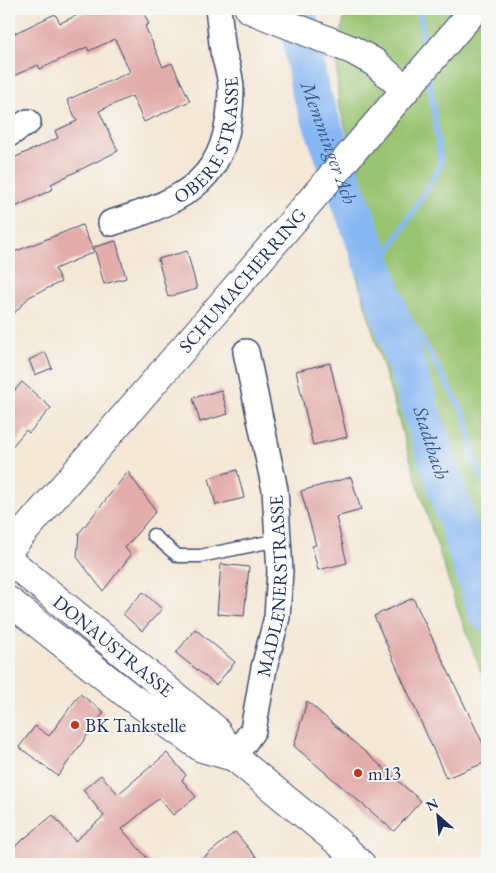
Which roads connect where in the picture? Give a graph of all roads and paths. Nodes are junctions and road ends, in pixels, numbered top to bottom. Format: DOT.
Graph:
graph roads {
  1 [pos="218,9"];
  2 [pos="249,9"];
  3 [pos="470,13"];
  4 [pos="412,81"];
  5 [pos="111,223"];
  6 [pos="246,352"];
  7 [pos="153,536"];
  8 [pos="278,540"];
  9 [pos="9,549"];
  10 [pos="9,560"];
  11 [pos="9,602"];
  12 [pos="234,757"];
  13 [pos="360,864"];
  1 -- 5 [label="street, OBERE STRASSE"];
  2 -- 4 [label="street"];
  3 -- 4 [label="street, SCHUMACHERRING"];
  4 -- 9 [label="street, SCHUMACHERRING"];
  6 -- 8 [label="street, MADLENERSTRASSE"];
  7 -- 8 [label="lane"];
  8 -- 12 [label="street, MADLENERSTRASSE"];
  10 -- 12 [label="street, DONAUSTRASSE"];
  11 -- 12 [label="street, DONAUSTRASSE"];
  12 -- 13 [label="street, DONAUSTRASSE"];
}
